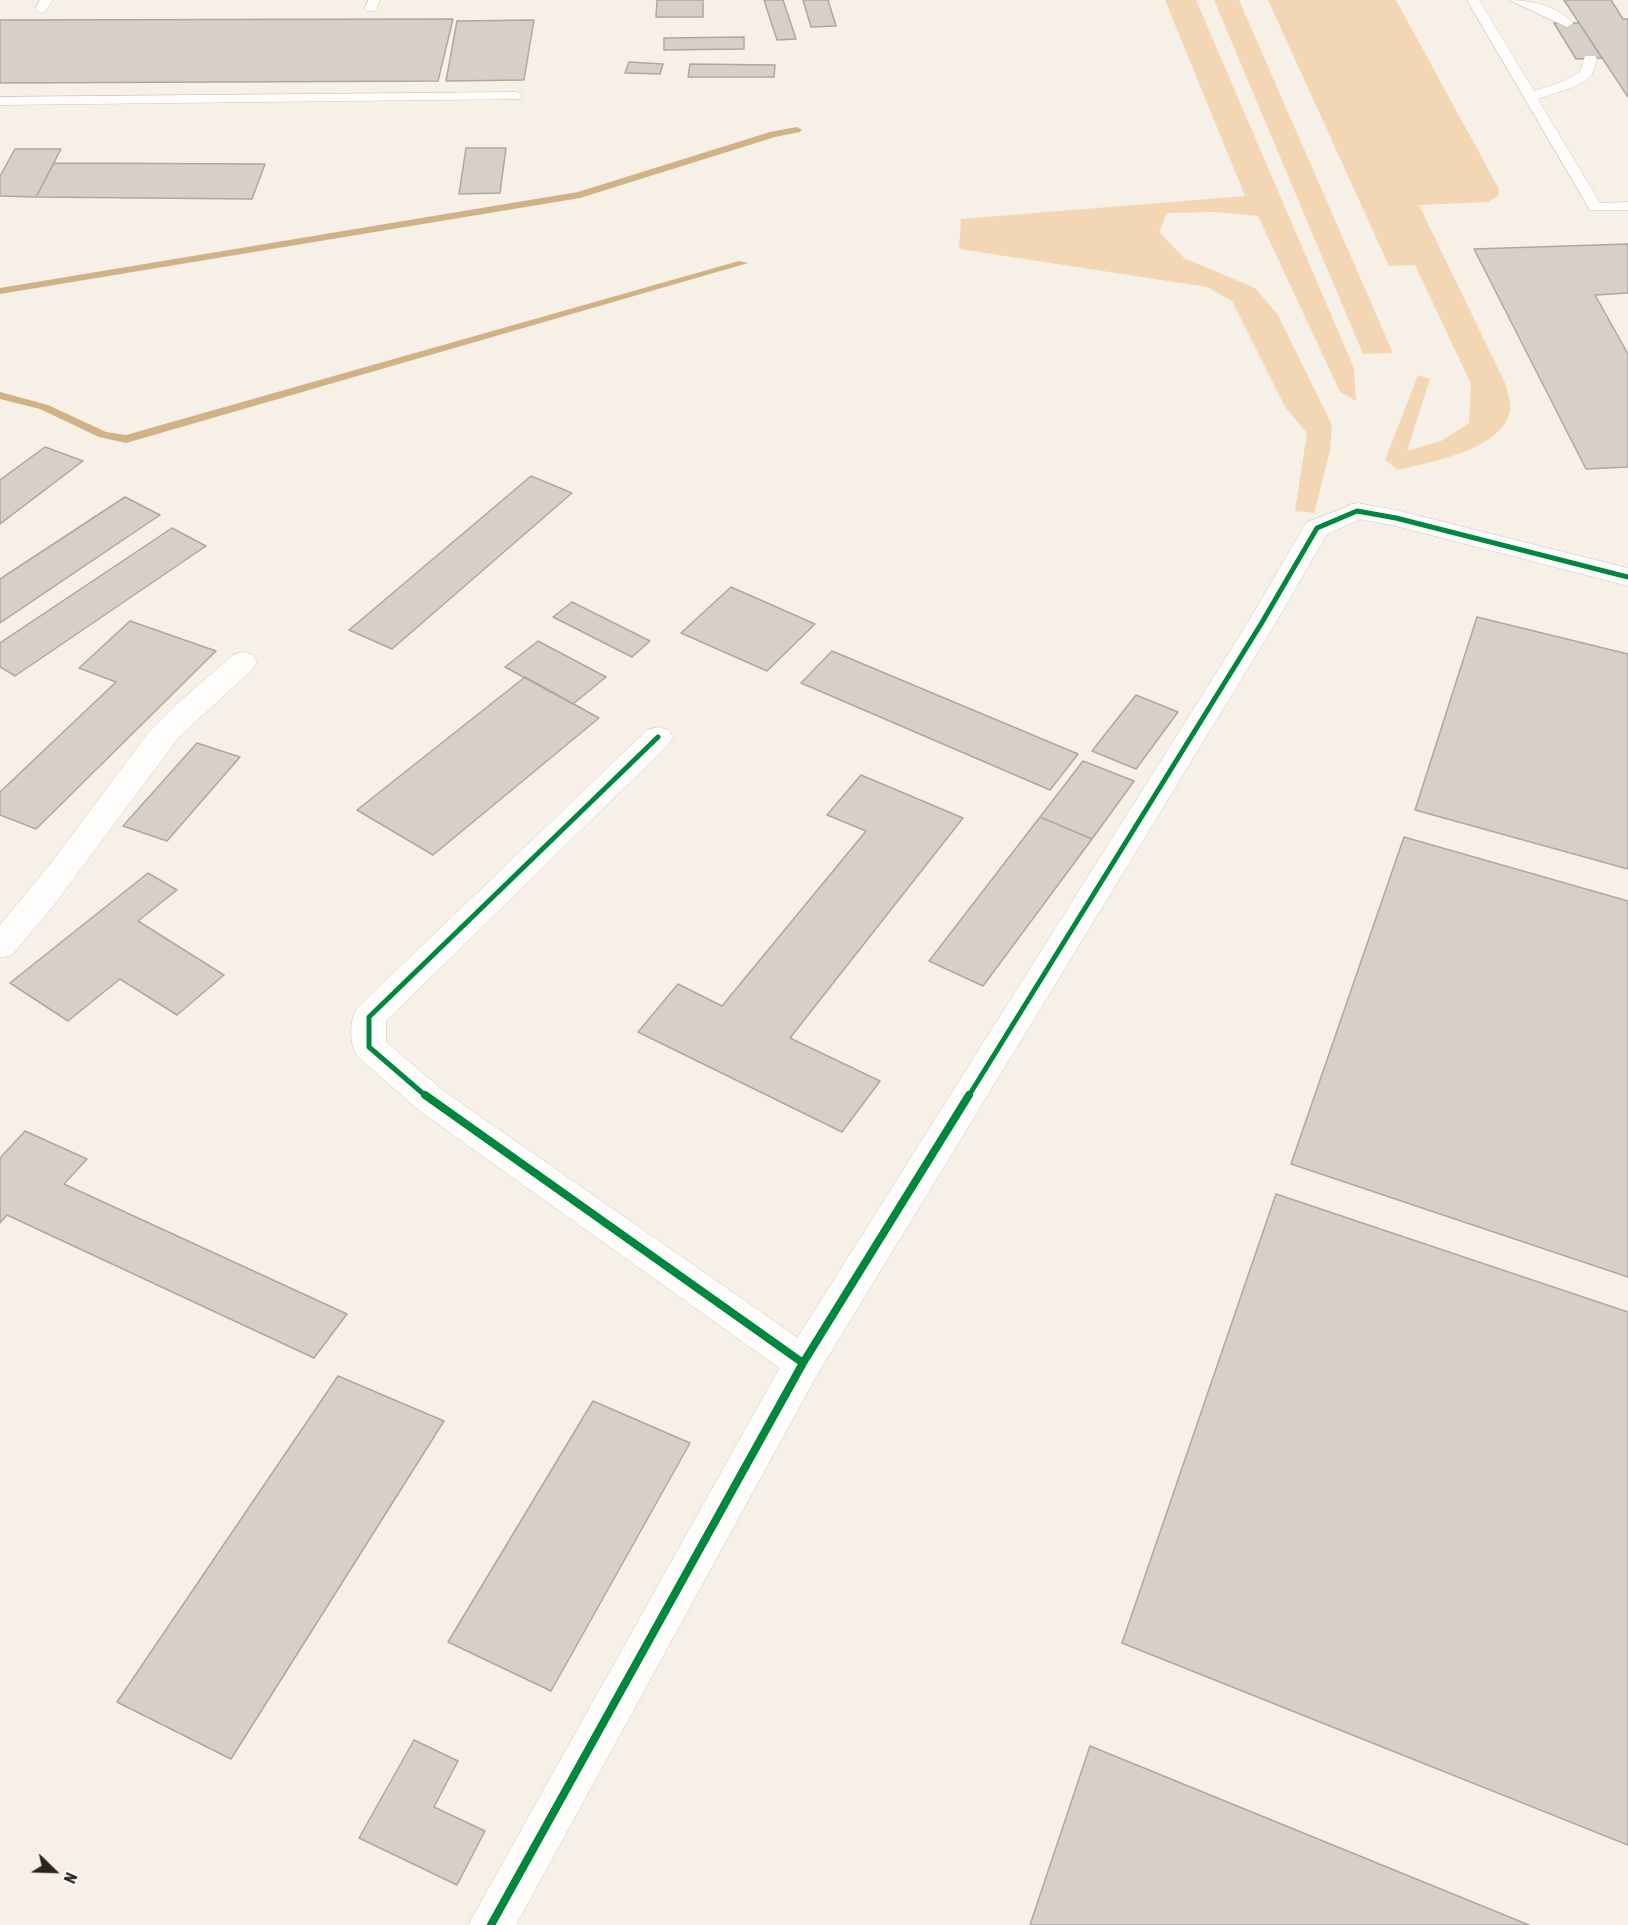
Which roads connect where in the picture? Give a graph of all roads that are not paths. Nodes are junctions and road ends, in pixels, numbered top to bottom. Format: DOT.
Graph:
graph roads {
  1 [pos="1473,0"];
  2 [pos="1515,0"];
  3 [pos="1567,23"];
  4 [pos="1590,59"];
  5 [pos="516,96"];
  6 [pos="1530,97"];
  7 [pos="0,101"];
  8 [pos="1628,206"];
  9 [pos="1628,577"];
  10 [pos="243,662"];
  11 [pos="658,737"];
  12 [pos="0,946"];
  13 [pos="803,1363"];
  14 [pos="491,1925"];
  1 -- 6 [label="lane"];
  2 -- 3 [label="lane"];
  4 -- 6 [label="lane"];
  5 -- 7 [label="lane"];
  6 -- 8 [label="lane"];
  9 -- 13 [label="street"];
  10 -- 12 [label="street"];
  11 -- 13 [label="street"];
  13 -- 14 [label="street"];
}
